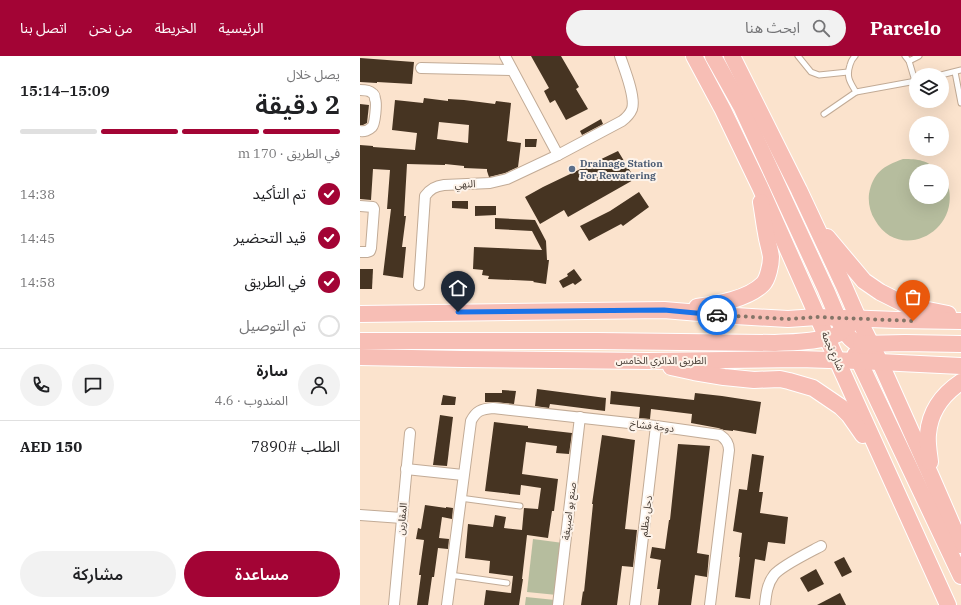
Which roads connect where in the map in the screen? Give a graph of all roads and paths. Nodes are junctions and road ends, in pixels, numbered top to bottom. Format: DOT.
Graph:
graph roads {
  1 [pos="505,56"];
  2 [pos="620,56"];
  3 [pos="694,56"];
  4 [pos="713,56"];
  5 [pos="732,56"];
  6 [pos="798,56"];
  7 [pos="855,56"];
  8 [pos="905,56"];
  9 [pos="919,56"];
  10 [pos="909,61"];
  11 [pos="420,68"];
  12 [pos="911,68"];
  13 [pos="512,70"];
  14 [pos="961,70"];
  15 [pos="848,72"];
  16 [pos="955,72"];
  17 [pos="949,73"];
  18 [pos="909,82"];
  19 [pos="360,90"];
  20 [pos="856,92"];
  21 [pos="961,103"];
  22 [pos="824,114"];
  23 [pos="360,131"];
  24 [pos="558,155"];
  25 [pos="760,187"];
  26 [pos="360,206"];
  27 [pos="813,221"];
  28 [pos="360,252"];
  29 [pos="419,285"];
  30 [pos="664,310"];
  31 [pos="360,314"];
  32 [pos="817,317"];
  33 [pos="961,317"];
  34 [pos="858,318"];
  35 [pos="961,322"];
  36 [pos="836,330"];
  37 [pos="360,341"];
  38 [pos="961,344"];
  39 [pos="859,345"];
  40 [pos="360,357"];
  41 [pos="837,360"];
  42 [pos="648,361"];
  43 [pos="859,361"];
  44 [pos="880,362"];
  45 [pos="961,366"];
  46 [pos="961,382"];
  47 [pos="580,417"];
  48 [pos="656,426"];
  49 [pos="410,433"];
  50 [pos="878,452"];
  51 [pos="406,469"];
  52 [pos="463,475"];
  53 [pos="932,476"];
  54 [pos="460,498"];
  55 [pos="520,506"];
  56 [pos="360,515"];
  57 [pos="402,518"];
  58 [pos="961,545"];
  59 [pos="822,546"];
  60 [pos="450,575"];
  61 [pos="961,576"];
  62 [pos="507,583"];
  63 [pos="394,605"];
  64 [pos="446,605"];
  65 [pos="558,605"];
  66 [pos="635,605"];
  67 [pos="710,605"];
  68 [pos="765,605"];
  69 [pos="948,605"];
  1 -- 13 [label="street"];
  2 -- 24 [label="street, النهي"];
  3 -- 25 [label="main road"];
  4 -- 36 [label="main road, شارع نجمة"];
  5 -- 27 [label="main road"];
  6 -- 15 [label="lane"];
  7 -- 15 [label="lane"];
  8 -- 10 [label="lane"];
  9 -- 10 [label="lane"];
  10 -- 12 [label="lane"];
  11 -- 13 [label="street"];
  13 -- 24 [label="street"];
  14 -- 16 [label="lane"];
  15 -- 20 [label="lane"];
  16 -- 17 [label="lane"];
  16 -- 21 [label="lane"];
  18 -- 20 [label="lane"];
  19 -- 23 [label="street"];
  20 -- 22 [label="lane"];
  24 -- 29 [label="street, النهي"];
  25 -- 30 [label="main road"];
  25 -- 32 [label="main road"];
  26 -- 28 [label="street"];
  27 -- 33 [label="main road"];
  27 -- 34 [label="main road"];
  30 -- 31 [label="main road"];
  30 -- 32 [label="main road"];
  32 -- 36 [label="main road"];
  34 -- 35 [label="main road"];
  34 -- 36 [label="main road"];
  34 -- 39 [label="main road"];
  36 -- 37 [label="main road"];
  36 -- 39 [label="main road"];
  36 -- 41 [label="main road, شارع نجمة"];
  38 -- 39 [label="main road"];
  39 -- 41 [label="main road"];
  39 -- 43 [label="main road"];
  39 -- 44 [label="main road"];
  40 -- 42 [label="main road, الطريق الدائري الخامس"];
  41 -- 42 [label="main road, الطريق الدائري الخامس"];
  41 -- 43 [label="main road, الطريق الدائري الخامس"];
  41 -- 50 [label="main road, شارع نجمة"];
  42 -- 50 [label="main road"];
  43 -- 44 [label="main road, الطريق الدائري الخامس"];
  43 -- 61 [label="main road"];
  44 -- 45 [label="main road, الطريق الدائري الخامس"];
  44 -- 53 [label="main road"];
  46 -- 53 [label="main road"];
  47 -- 48 [label="street, دوحة فشاخ"];
  47 -- 52 [label="street, دوحة فشاخ"];
  47 -- 65 [label="street, صنع بو اصبيغة"];
  48 -- 66 [label="street, دحل مظلم"];
  48 -- 67 [label="street, دوحة فشاخ"];
  49 -- 51 [label="street, المقارين"];
  50 -- 69 [label="main road, شارع نجمة"];
  51 -- 52 [label="street"];
  51 -- 57 [label="street, المقارين"];
  52 -- 54 [label="street, دوحة فشاخ"];
  53 -- 58 [label="main road"];
  54 -- 55 [label="lane"];
  54 -- 60 [label="street, دوحة فشاخ"];
  56 -- 57 [label="street"];
  57 -- 63 [label="street, المقارين"];
  59 -- 68 [label="street"];
  60 -- 62 [label="lane"];
  60 -- 64 [label="street, دوحة فشاخ"];
}
